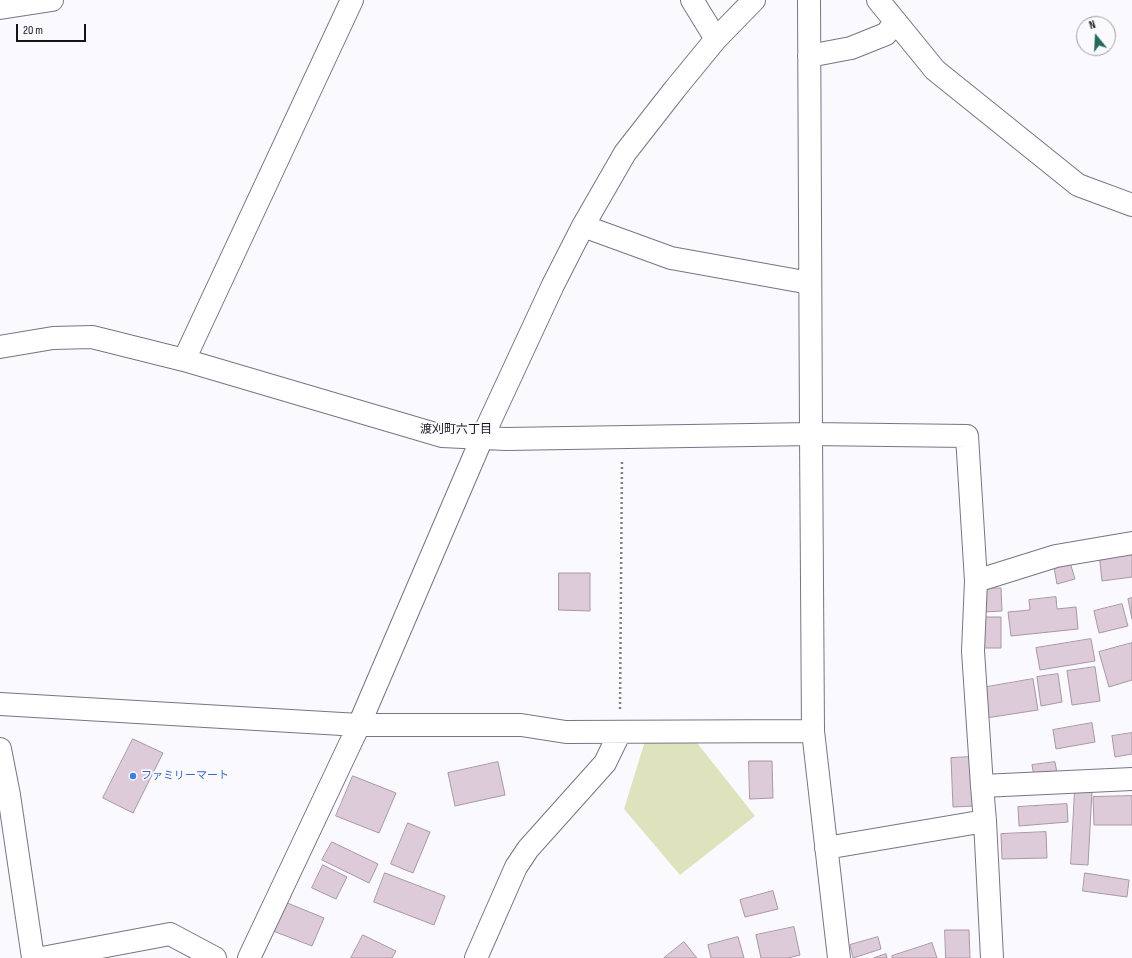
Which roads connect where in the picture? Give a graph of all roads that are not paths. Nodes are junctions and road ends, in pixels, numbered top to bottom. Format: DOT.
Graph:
graph roads {
  1 [pos="52,0"];
  2 [pos="352,0"];
  3 [pos="692,0"];
  4 [pos="754,0"];
  5 [pos="809,0"];
  6 [pos="878,0"];
  7 [pos="0,8"];
  8 [pos="895,22"];
  9 [pos="716,39"];
  10 [pos="810,56"];
  11 [pos="1132,205"];
  12 [pos="582,226"];
  13 [pos="810,283"];
  14 [pos="0,347"];
  15 [pos="184,360"];
  16 [pos="811,434"];
  17 [pos="482,438"];
  18 [pos="1132,543"];
  19 [pos="976,580"];
  20 [pos="0,704"];
  21 [pos="359,725"];
  22 [pos="620,732"];
  23 [pos="813,732"];
  24 [pos="0,749"];
  25 [pos="1132,779"];
  26 [pos="982,786"];
  27 [pos="4,796"];
  28 [pos="985,821"];
  29 [pos="826,848"];
  30 [pos="33,958"];
  31 [pos="42,958"];
  32 [pos="215,958"];
  33 [pos="249,958"];
  34 [pos="476,958"];
  35 [pos="839,958"];
  36 [pos="992,958"];
  1 -- 7 [label="street"];
  2 -- 15 [label="street"];
  3 -- 9 [label="street"];
  4 -- 9 [label="street"];
  5 -- 10 [label="street"];
  6 -- 8 [label="street"];
  8 -- 10 [label="street"];
  8 -- 11 [label="street"];
  9 -- 12 [label="street"];
  10 -- 13 [label="street"];
  12 -- 13 [label="street"];
  12 -- 17 [label="street"];
  13 -- 16 [label="street"];
  14 -- 15 [label="street"];
  15 -- 17 [label="street"];
  16 -- 17 [label="street"];
  16 -- 19 [label="street"];
  16 -- 23 [label="street"];
  17 -- 21 [label="street"];
  18 -- 19 [label="street"];
  19 -- 26 [label="street"];
  20 -- 21 [label="street"];
  21 -- 22 [label="street"];
  21 -- 33 [label="street"];
  22 -- 23 [label="street"];
  22 -- 34 [label="street"];
  23 -- 29 [label="street"];
  24 -- 27 [label="street"];
  25 -- 26 [label="street"];
  26 -- 28 [label="street"];
  27 -- 30 [label="street"];
  28 -- 29 [label="street"];
  28 -- 36 [label="street"];
  29 -- 35 [label="street"];
  31 -- 32 [label="street"];
}
